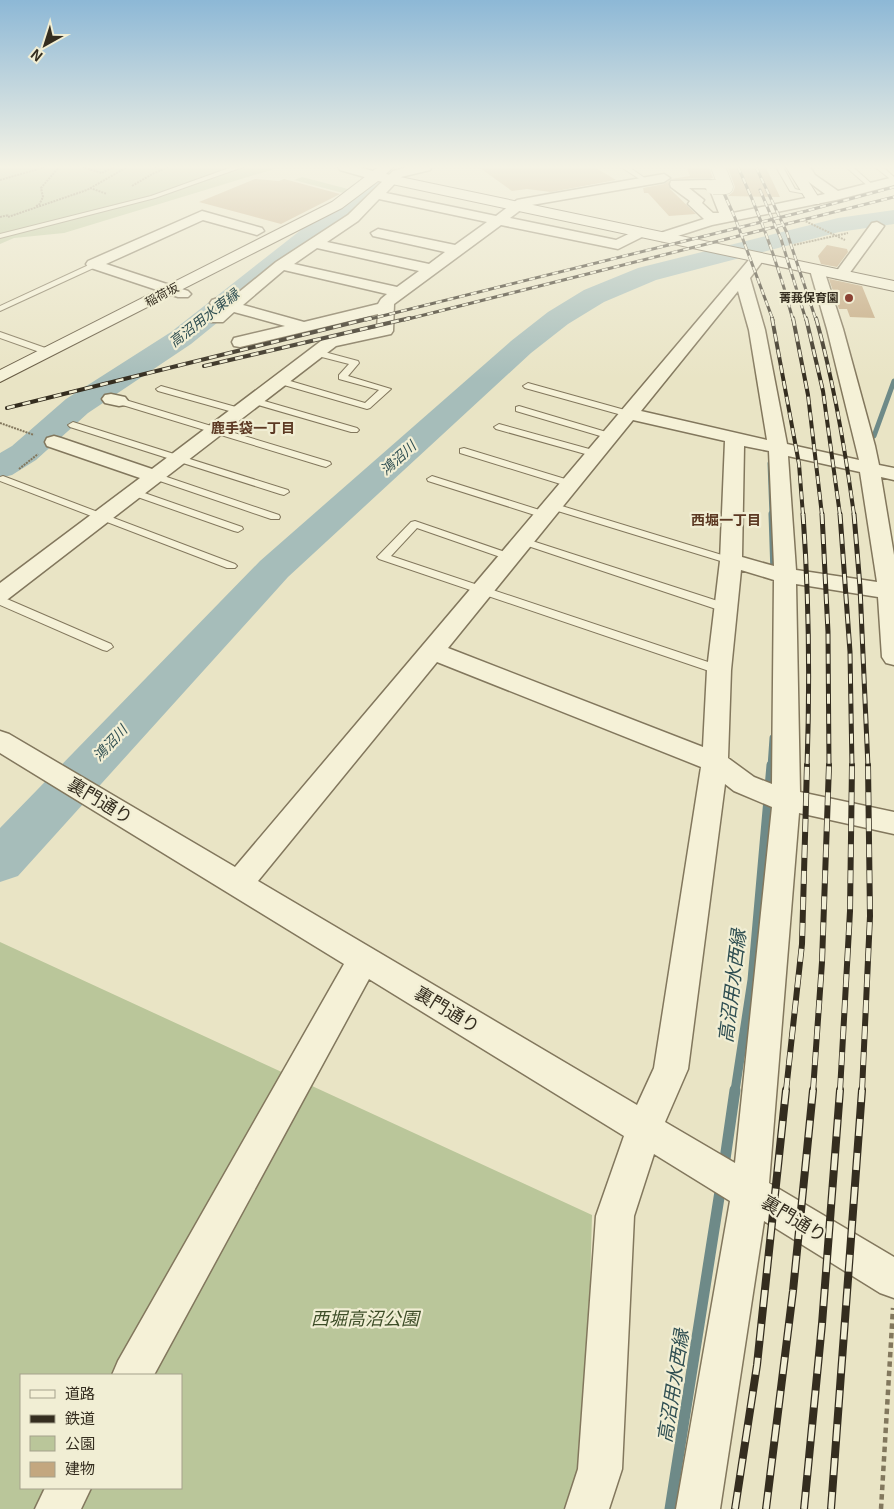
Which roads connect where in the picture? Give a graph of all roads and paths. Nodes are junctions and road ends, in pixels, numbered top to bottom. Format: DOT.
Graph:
graph roads {
  1 [pos="152,237"];
  2 [pos="277,237"];
  3 [pos="322,237"];
  4 [pos="398,237"];
  5 [pos="474,237"];
  6 [pos="582,237"];
  7 [pos="631,237"];
  8 [pos="664,237"];
  9 [pos="831,237"];
  10 [pos="869,237"];
  11 [pos="313,243"];
  12 [pos="456,250"];
  13 [pos="749,256"];
  14 [pos="281,264"];
  15 [pos="96,265"];
  16 [pos="432,268"];
  17 [pos="817,270"];
  18 [pos="841,275"];
  19 [pos="742,277"];
  20 [pos="894,286"];
  21 [pos="177,292"];
  22 [pos="400,292"];
  23 [pos="386,307"];
  24 [pos="0,309"];
  25 [pos="304,326"];
  26 [pos="0,335"];
  27 [pos="240,342"];
  28 [pos="51,352"];
  29 [pos="317,353"];
  30 [pos="0,377"];
  31 [pos="280,381"];
  32 [pos="528,386"];
  33 [pos="161,388"];
  34 [pos="115,400"];
  35 [pos="247,406"];
  36 [pos="519,410"];
  37 [pos="629,414"];
  38 [pos="0,423"];
  39 [pos="73,425"];
  40 [pos="499,427"];
  41 [pos="215,430"];
  42 [pos="354,430"];
  43 [pos="610,436"];
  44 [pos="735,438"];
  45 [pos="47,440"];
  46 [pos="778,447"];
  47 [pos="464,452"];
  48 [pos="596,454"];
  49 [pos="179,458"];
  50 [pos="326,464"];
  51 [pos="870,469"];
  52 [pos="894,474"];
  53 [pos="155,476"];
  54 [pos="3,479"];
  55 [pos="432,479"];
  56 [pos="570,484"];
  57 [pos="133,492"];
  58 [pos="284,492"];
  59 [pos="548,510"];
  60 [pos="101,517"];
  61 [pos="275,517"];
  62 [pos="238,529"];
  63 [pos="516,549"];
  64 [pos="731,561"];
  65 [pos="231,566"];
  66 [pos="784,575"];
  67 [pos="482,591"];
  68 [pos="891,591"];
  69 [pos="0,594"];
  70 [pos="0,600"];
  71 [pos="726,608"];
  72 [pos="108,647"];
  73 [pos="432,651"];
  74 [pos="894,658"];
  75 [pos="720,670"];
  76 [pos="0,741"];
  77 [pos="715,762"];
  78 [pos="782,799"];
  79 [pos="894,823"];
  80 [pos="239,883"];
  81 [pos="364,959"];
  82 [pos="644,1130"];
  83 [pos="733,1182"];
  84 [pos="894,1280"];
  85 [pos="893,1300"];
  86 [pos="133,1374"];
  87 [pos="68,1489"];
  88 [pos="57,1509"];
  89 [pos="587,1509"];
  90 [pos="698,1509"];
  91 [pos="881,1509"];
  1 -- 15 [label="street"];
  2 -- 21 [label="street, 稲荷坂"];
  3 -- 11 [label="street"];
  4 -- 12 [label="street"];
  5 -- 12 [label="street"];
  6 -- 7 [label="street"];
  8 -- 13 [label="street"];
  9 -- 13 [label="path"];
  10 -- 18 [label="street"];
  11 -- 14 [label="street"];
  11 -- 16 [label="street"];
  12 -- 16 [label="street"];
  13 -- 17 [label="street"];
  13 -- 19 [label="street"];
  14 -- 22 [label="street"];
  14 -- 25 [label="street"];
  15 -- 21 [label="street"];
  15 -- 24 [label="lane"];
  16 -- 22 [label="street"];
  17 -- 18 [label="street"];
  17 -- 51 [label="street"];
  18 -- 20 [label="street"];
  19 -- 37 [label="street"];
  19 -- 46 [label="street"];
  21 -- 28 [label="street, 稲荷坂"];
  22 -- 23 [label="street"];
  23 -- 25 [label="street"];
  23 -- 29 [label="street"];
  25 -- 27 [label="street"];
  26 -- 28 [label="lane"];
  28 -- 30 [label="street, 稲荷坂"];
  29 -- 31 [label="street"];
  29 -- 31 [label="lane"];
  31 -- 35 [label="street"];
  32 -- 37 [label="lane"];
  33 -- 35 [label="lane"];
  34 -- 41 [label="lane"];
  35 -- 41 [label="street"];
  35 -- 42 [label="lane"];
  36 -- 43 [label="lane"];
  37 -- 43 [label="street"];
  37 -- 44 [label="street"];
  38 -- 45 [label="path"];
  39 -- 49 [label="lane"];
  40 -- 48 [label="lane"];
  41 -- 49 [label="street"];
  41 -- 50 [label="lane"];
  43 -- 48 [label="street"];
  44 -- 46 [label="street"];
  44 -- 64 [label="street"];
  45 -- 53 [label="street"];
  45 -- 54 [label="path"];
  46 -- 51 [label="street"];
  46 -- 66 [label="street"];
  47 -- 56 [label="lane"];
  48 -- 56 [label="street"];
  49 -- 53 [label="street"];
  49 -- 58 [label="lane"];
  51 -- 52 [label="street"];
  51 -- 68 [label="street"];
  53 -- 57 [label="street"];
  53 -- 61 [label="lane"];
  54 -- 60 [label="lane"];
  55 -- 59 [label="lane"];
  56 -- 59 [label="street"];
  57 -- 60 [label="street"];
  57 -- 62 [label="lane"];
  59 -- 63 [label="street"];
  59 -- 64 [label="lane"];
  60 -- 65 [label="lane"];
  60 -- 69 [label="street"];
  63 -- 67 [label="street"];
  63 -- 67 [label="lane"];
  63 -- 71 [label="lane"];
  64 -- 66 [label="street"];
  64 -- 71 [label="street"];
  66 -- 68 [label="street"];
  66 -- 78 [label="street"];
  67 -- 73 [label="street"];
  67 -- 75 [label="lane"];
  68 -- 74 [label="street"];
  70 -- 72 [label="lane"];
  71 -- 75 [label="street"];
  73 -- 77 [label="street"];
  73 -- 80 [label="street"];
  75 -- 77 [label="street"];
  76 -- 80 [label="street, 裏門通り"];
  77 -- 78 [label="street"];
  77 -- 82 [label="street"];
  78 -- 79 [label="street"];
  78 -- 83 [label="street"];
  80 -- 81 [label="street, 裏門通り"];
  81 -- 82 [label="street, 裏門通り"];
  81 -- 86 [label="street"];
  82 -- 83 [label="street, 裏門通り"];
  82 -- 89 [label="street"];
  83 -- 84 [label="street, 裏門通り"];
  83 -- 90 [label="street"];
  85 -- 91 [label="path"];
  87 -- 88 [label="street"];
}
